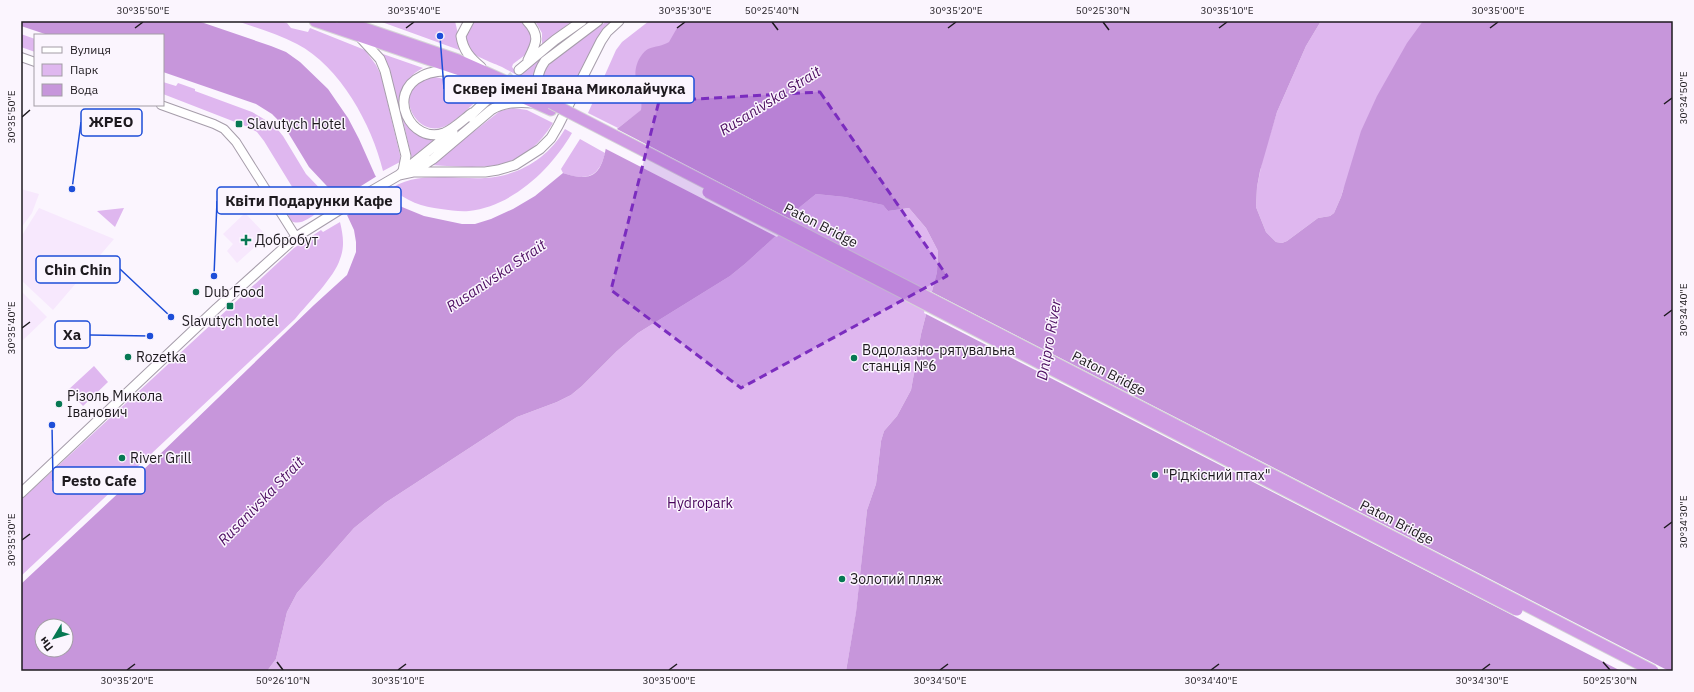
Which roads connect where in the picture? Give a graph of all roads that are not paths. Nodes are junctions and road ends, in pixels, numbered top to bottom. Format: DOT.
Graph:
graph roads {
  1 [pos="316,21"];
  2 [pos="344,21"];
  3 [pos="469,21"];
  4 [pos="528,21"];
  5 [pos="582,21"];
  6 [pos="598,21"];
  7 [pos="619,21"];
  8 [pos="358,35"];
  9 [pos="21,58"];
  10 [pos="34,62"];
  11 [pos="527,64"];
  12 [pos="519,70"];
  13 [pos="463,71"];
  14 [pos="487,72"];
  15 [pos="487,100"];
  16 [pos="546,104"];
  17 [pos="164,106"];
  18 [pos="472,113"];
  19 [pos="413,172"];
  20 [pos="399,175"];
  21 [pos="296,238"];
  22 [pos="21,493"];
  23 [pos="1636,671"];
  24 [pos="1653,671"];
  1 -- 8 [label="highway"];
  2 -- 14 [label="highway"];
  3 -- 14 [label="main road"];
  4 -- 11 [label="main road"];
  5 -- 11 [label="main road"];
  6 -- 16 [label="main road"];
  7 -- 19 [label="main road"];
  8 -- 13 [label="highway"];
  8 -- 20 [label="main road"];
  9 -- 10 [label="street"];
  11 -- 12 [label="main road"];
  13 -- 16 [label="highway"];
  13 -- 18 [label="main road"];
  14 -- 16 [label="highway"];
  15 -- 18 [label="main road"];
  16 -- 19 [label="main road"];
  16 -- 23 [label="highway, Paton Bridge, bridge"];
  16 -- 24 [label="highway, Paton Bridge, bridge"];
  17 -- 21 [label="street"];
  18 -- 20 [label="main road"];
  19 -- 20 [label="main road"];
  20 -- 21 [label="main road"];
  21 -- 22 [label="main road"];
}
